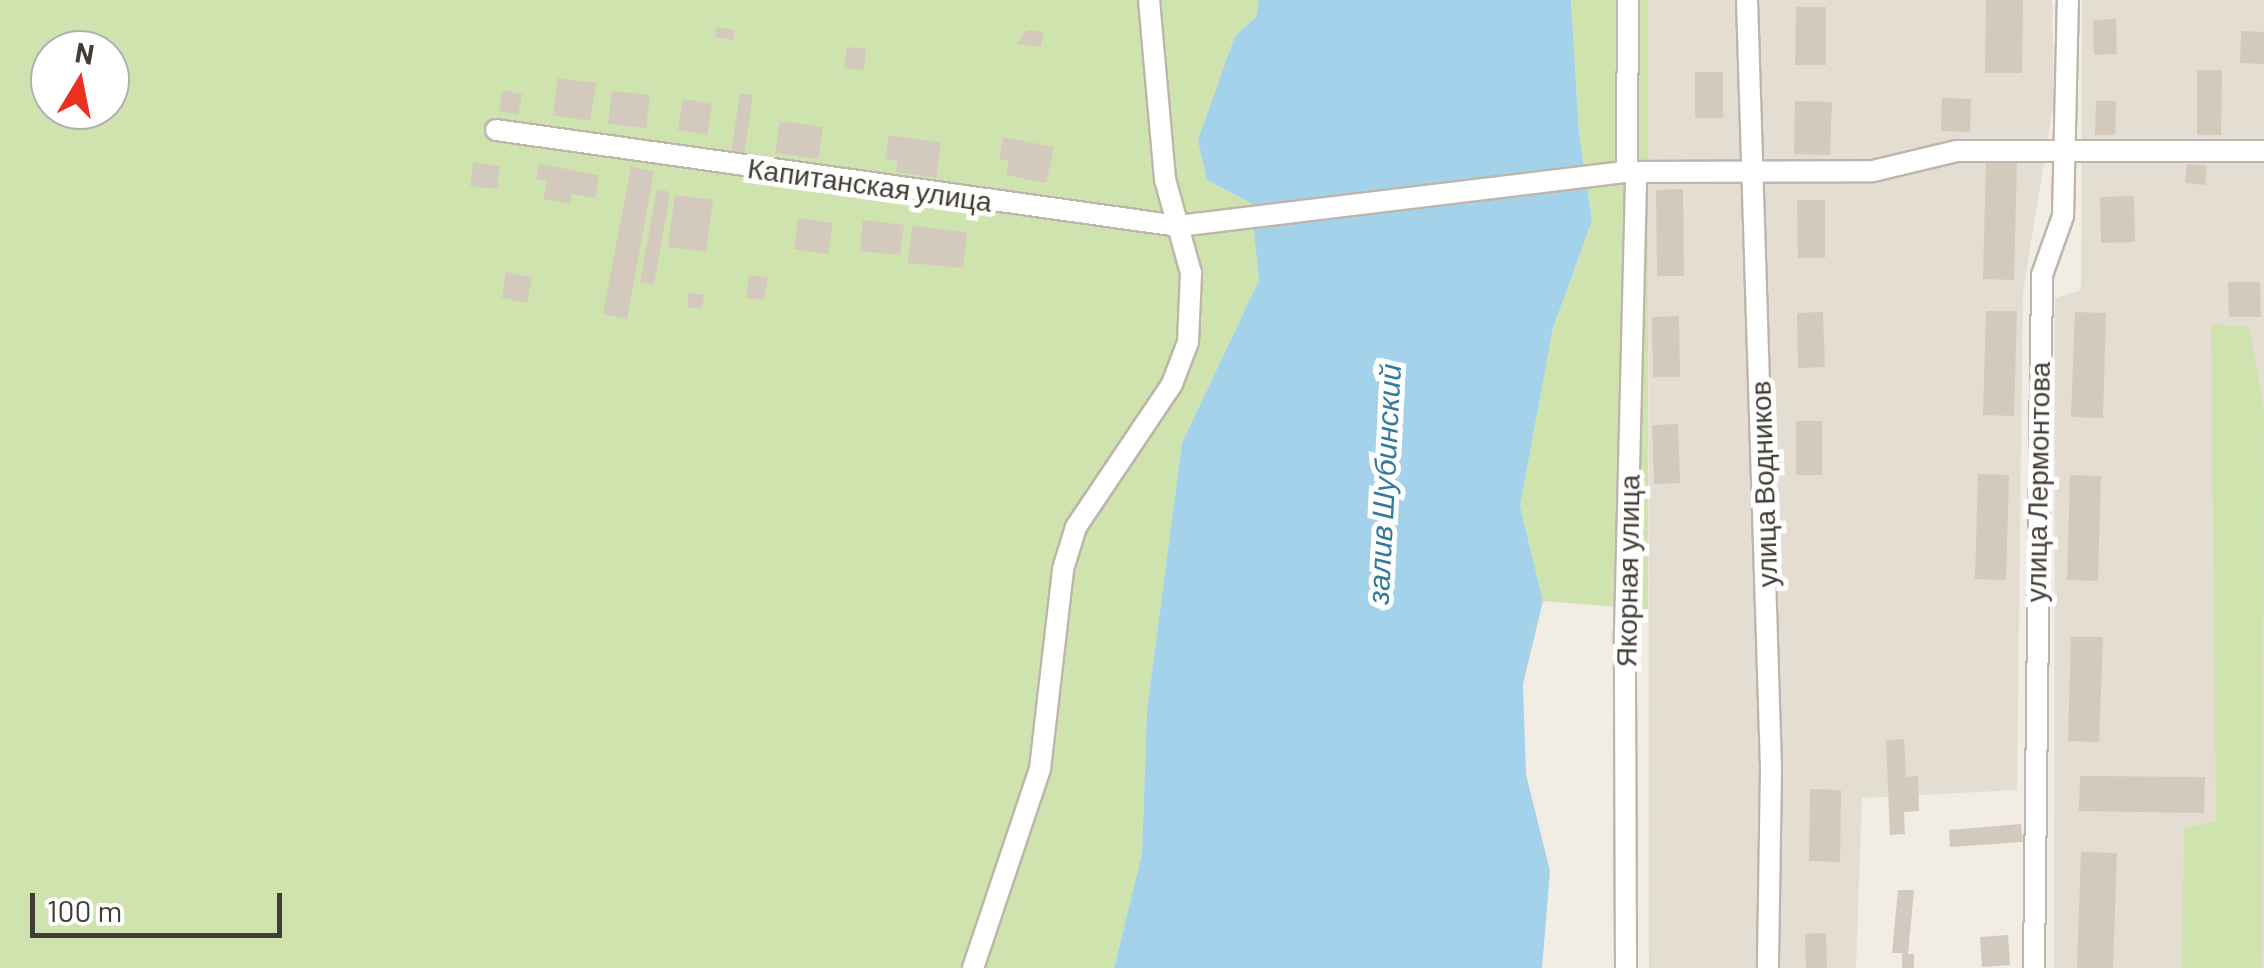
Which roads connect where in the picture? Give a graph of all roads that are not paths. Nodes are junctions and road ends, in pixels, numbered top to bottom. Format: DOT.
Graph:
graph roads {
  1 [pos="1149,0"];
  2 [pos="1628,0"];
  3 [pos="1748,0"];
  4 [pos="2068,0"];
  5 [pos="496,130"];
  6 [pos="2264,151"];
  7 [pos="2068,152"];
  8 [pos="1753,171"];
  9 [pos="1632,173"];
  10 [pos="1178,226"];
  11 [pos="974,968"];
  12 [pos="1626,968"];
  13 [pos="1768,968"];
  14 [pos="2034,968"];
  1 -- 10 [label="street"];
  2 -- 9 [label="street, Якорная улица"];
  3 -- 8 [label="street, улица Водников"];
  4 -- 7 [label="street, улица Лермонтова"];
  5 -- 10 [label="street, Капитанская улица"];
  6 -- 7 [label="street, Капитанская улица"];
  7 -- 8 [label="street, Капитанская улица"];
  7 -- 14 [label="street, улица Лермонтова"];
  8 -- 9 [label="street, Капитанская улица"];
  8 -- 13 [label="street, улица Водников"];
  9 -- 10 [label="street, Капитанская улица"];
  9 -- 12 [label="street, Якорная улица"];
  10 -- 11 [label="street"];
}
